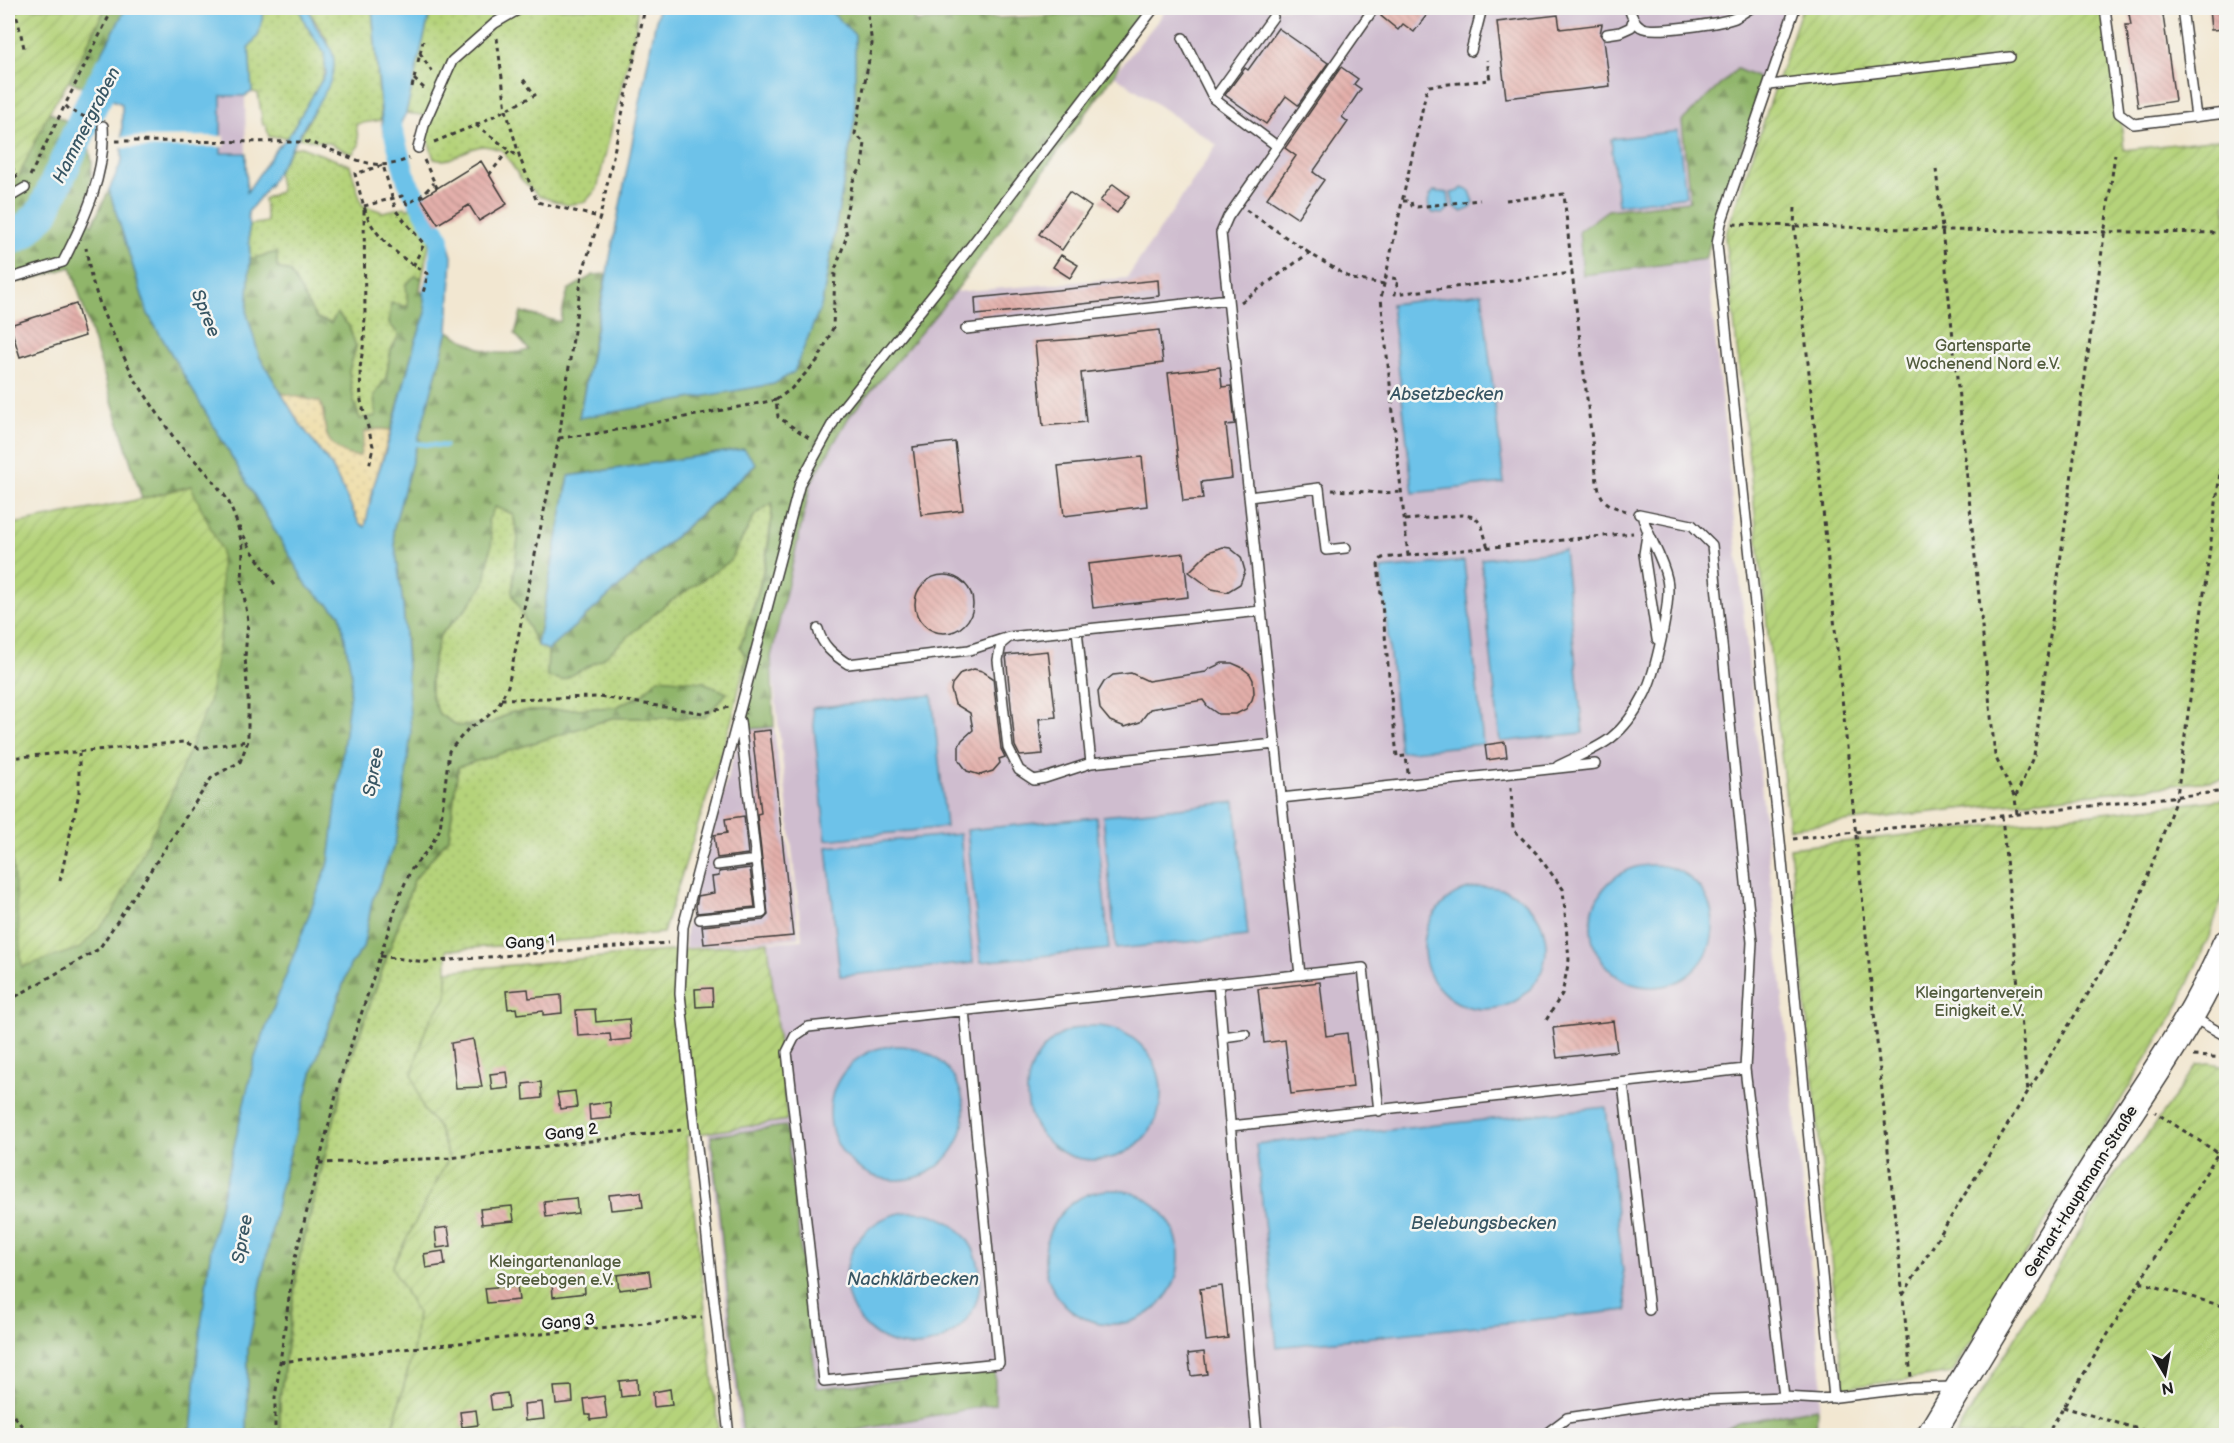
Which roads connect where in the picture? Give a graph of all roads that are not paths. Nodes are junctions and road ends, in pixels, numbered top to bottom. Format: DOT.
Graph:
graph roads {
  1 [pos="520,8"];
  2 [pos="1154,8"];
  3 [pos="1374,8"];
  4 [pos="1482,8"];
  5 [pos="1629,8"];
  6 [pos="1751,8"];
  7 [pos="1795,8"];
  8 [pos="2105,8"];
  9 [pos="2182,8"];
  10 [pos="1273,17"];
  11 [pos="1633,20"];
  12 [pos="1607,34"];
  13 [pos="1182,38"];
  14 [pos="1471,51"];
  15 [pos="2010,57"];
  16 [pos="1770,85"];
  17 [pos="1214,99"];
  18 [pos="2226,113"];
  19 [pos="2196,117"];
  20 [pos="103,126"];
  21 [pos="1277,146"];
  22 [pos="418,148"];
  23 [pos="22,190"];
  24 [pos="8,198"];
  25 [pos="8,279"];
  26 [pos="1228,299"];
  27 [pos="966,329"];
  28 [pos="1249,496"];
  29 [pos="1647,535"];
  30 [pos="1346,548"];
  31 [pos="1261,611"];
  32 [pos="818,629"];
  33 [pos="1077,630"];
  34 [pos="1010,637"];
  35 [pos="1658,651"];
  36 [pos="740,709"];
  37 [pos="1275,744"];
  38 [pos="1091,763"];
  39 [pos="1595,764"];
  40 [pos="1553,769"];
  41 [pos="1281,798"];
  42 [pos="756,860"];
  43 [pos="717,865"];
  44 [pos="700,919"];
  45 [pos="2226,944"];
  46 [pos="1300,975"];
  47 [pos="1218,983"];
  48 [pos="964,1010"];
  49 [pos="2190,1016"];
  50 [pos="1245,1034"];
  51 [pos="1223,1036"];
  52 [pos="2226,1036"];
  53 [pos="1745,1069"];
  54 [pos="1623,1083"];
  55 [pos="1379,1111"];
  56 [pos="1231,1126"];
  57 [pos="1649,1310"];
  58 [pos="1960,1386"];
  59 [pos="1784,1397"];
  60 [pos="1834,1398"];
  61 [pos="729,1436"];
  62 [pos="1257,1436"];
  63 [pos="1543,1436"];
  64 [pos="1930,1436"];
  1 -- 22 [label="lane"];
  2 -- 36 [label="lane"];
  3 -- 21 [label="lane"];
  4 -- 14 [label="lane"];
  5 -- 11 [label="lane"];
  6 -- 11 [label="lane"];
  7 -- 16 [label="lane"];
  8 -- 19 [label="lane"];
  9 -- 19 [label="lane"];
  10 -- 17 [label="lane"];
  11 -- 12 [label="lane"];
  13 -- 17 [label="lane"];
  15 -- 16 [label="lane"];
  16 -- 60 [label="lane"];
  17 -- 21 [label="lane"];
  18 -- 19 [label="lane"];
  20 -- 25 [label="lane"];
  21 -- 26 [label="lane"];
  23 -- 24 [label="lane"];
  26 -- 27 [label="lane"];
  26 -- 28 [label="lane"];
  28 -- 30 [label="lane"];
  28 -- 31 [label="lane"];
  29 -- 35 [label="lane"];
  29 -- 35 [label="lane"];
  29 -- 53 [label="lane"];
  31 -- 33 [label="lane"];
  31 -- 37 [label="lane"];
  32 -- 34 [label="lane"];
  33 -- 34 [label="lane"];
  33 -- 38 [label="lane"];
  34 -- 38 [label="lane"];
  35 -- 40 [label="lane"];
  36 -- 42 [label="lane"];
  36 -- 61 [label="lane"];
  37 -- 38 [label="lane"];
  37 -- 41 [label="lane"];
  39 -- 40 [label="lane"];
  40 -- 41 [label="lane"];
  41 -- 46 [label="lane"];
  42 -- 43 [label="lane"];
  42 -- 44 [label="lane"];
  45 -- 49 [label="street, Gerhart-Hauptmann-Straße"];
  46 -- 47 [label="lane"];
  46 -- 55 [label="lane"];
  47 -- 48 [label="lane"];
  47 -- 51 [label="lane"];
  48 -- 48 [label="lane"];
  49 -- 52 [label="lane"];
  49 -- 58 [label="street, Gerhart-Hauptmann-Straße"];
  50 -- 51 [label="lane"];
  51 -- 56 [label="lane"];
  53 -- 54 [label="lane"];
  53 -- 59 [label="lane"];
  54 -- 55 [label="lane"];
  54 -- 57 [label="lane"];
  55 -- 56 [label="lane"];
  56 -- 62 [label="lane"];
  58 -- 60 [label="lane"];
  58 -- 64 [label="street, Gerhart-Hauptmann-Straße"];
  59 -- 60 [label="lane"];
  59 -- 63 [label="lane"];
}
